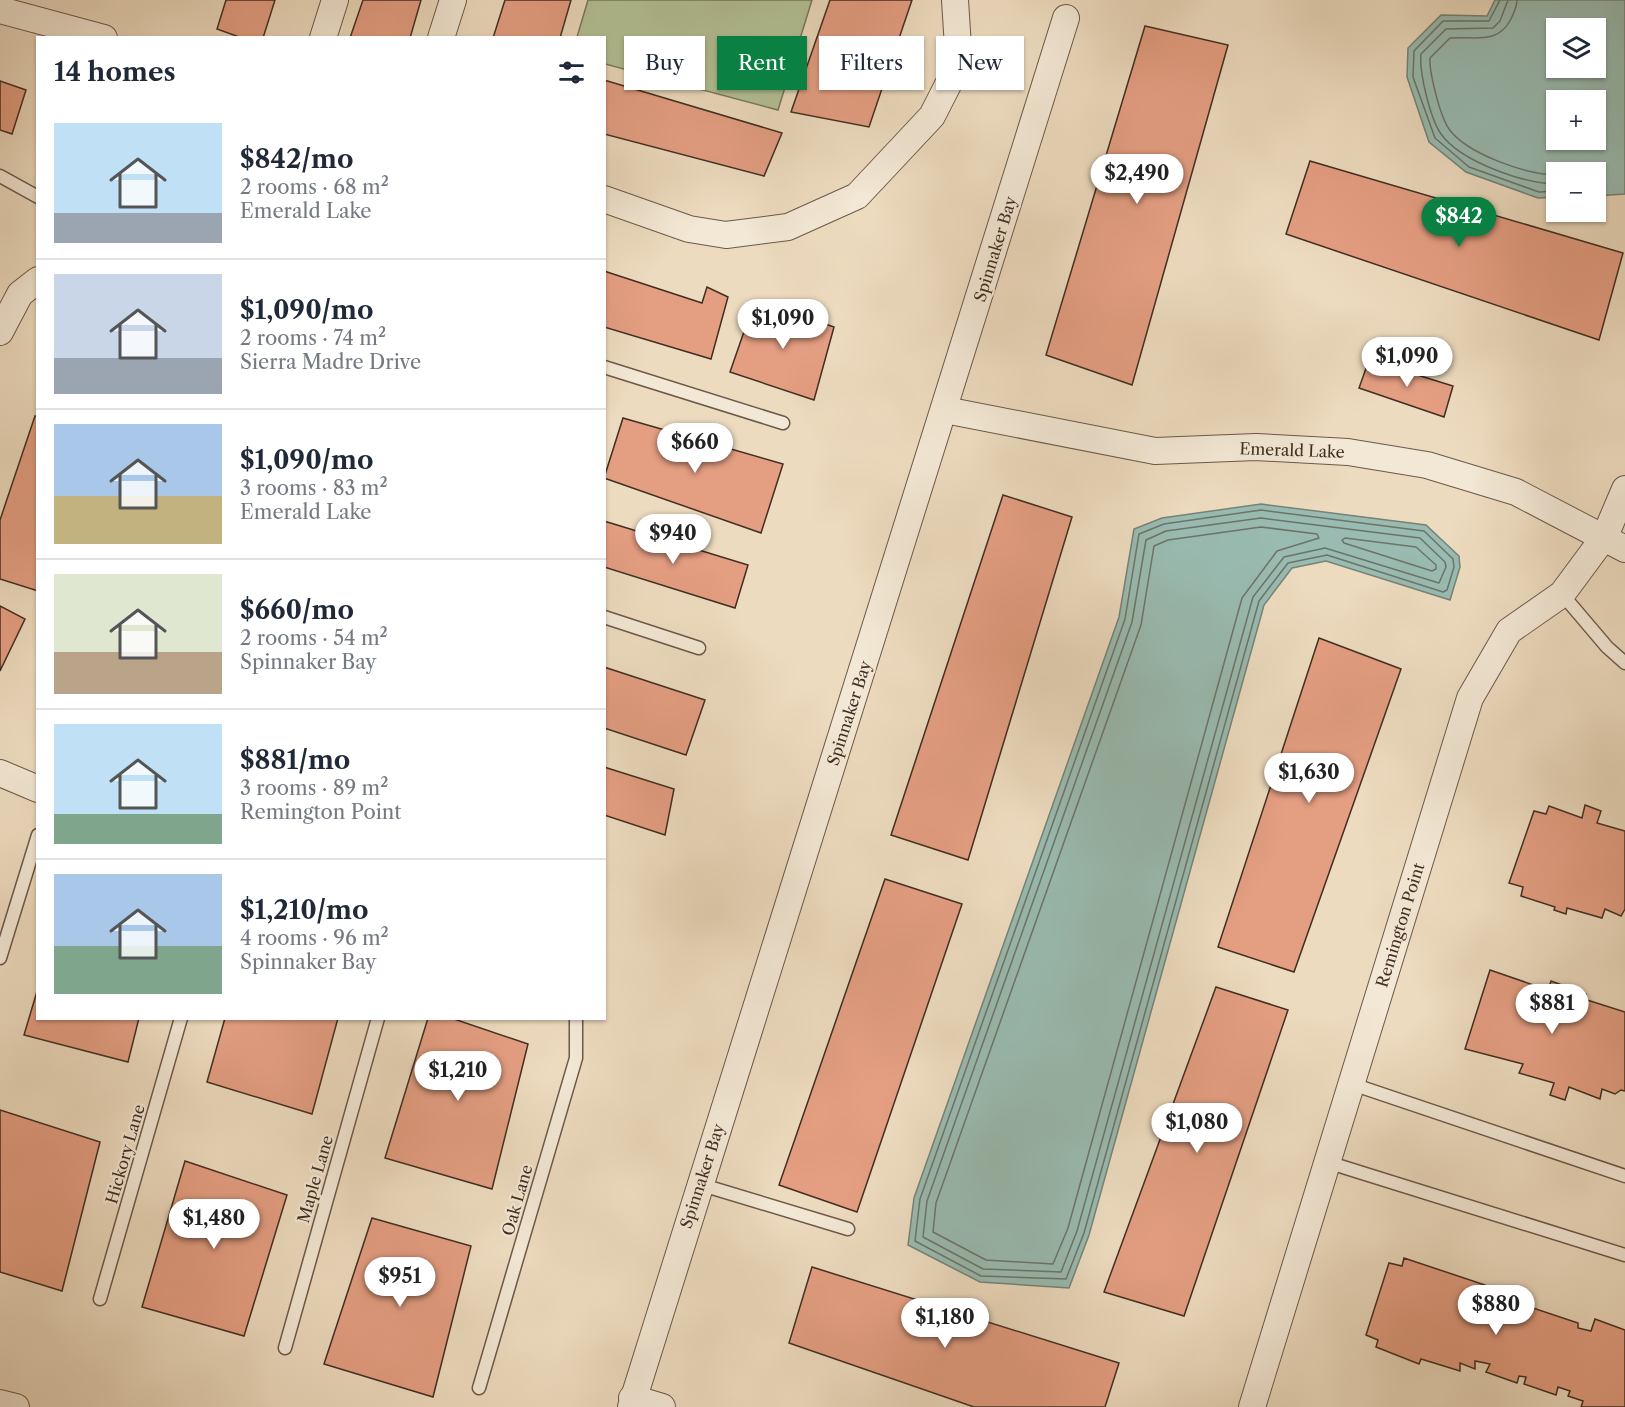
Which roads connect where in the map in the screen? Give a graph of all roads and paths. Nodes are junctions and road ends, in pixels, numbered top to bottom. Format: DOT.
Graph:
graph roads {
  1 [pos="335,0"];
  2 [pos="453,0"];
  3 [pos="954,0"];
  4 [pos="0,9"];
  5 [pos="1066,18"];
  6 [pos="97,36"];
  7 [pos="324,36"];
  8 [pos="442,36"];
  9 [pos="0,176"];
  10 [pos="36,196"];
  11 [pos="606,200"];
  12 [pos="36,282"];
  13 [pos="0,332"];
  14 [pos="606,368"];
  15 [pos="945,410"];
  16 [pos="783,423"];
  17 [pos="1625,489"];
  18 [pos="1615,543"];
  19 [pos="1563,594"];
  20 [pos="606,618"];
  21 [pos="699,648"];
  22 [pos="1625,663"];
  23 [pos="0,773"];
  24 [pos="36,788"];
  25 [pos="36,841"];
  26 [pos="0,958"];
  27 [pos="180,1020"];
  28 [pos="377,1020"];
  29 [pos="576,1020"];
  30 [pos="1352,1084"];
  31 [pos="1328,1162"];
  32 [pos="1625,1176"];
  33 [pos="699,1184"];
  34 [pos="848,1229"];
  35 [pos="1625,1255"];
  36 [pos="100,1299"];
  37 [pos="285,1348"];
  38 [pos="479,1388"];
  39 [pos="0,1403"];
  40 [pos="631,1403"];
  41 [pos="16,1407"];
  42 [pos="662,1407"];
  43 [pos="1252,1407"];
  1 -- 7 [label="street"];
  2 -- 8 [label="street"];
  3 -- 11 [label="street"];
  4 -- 6 [label="street"];
  5 -- 15 [label="street, Spinnaker Bay"];
  9 -- 10 [label="lane"];
  12 -- 13 [label="street"];
  14 -- 16 [label="lane"];
  15 -- 18 [label="street, Emerald Lake"];
  15 -- 33 [label="street, Spinnaker Bay"];
  17 -- 18 [label="street, Remington Point"];
  18 -- 19 [label="street, Remington Point"];
  19 -- 22 [label="lane"];
  19 -- 30 [label="street, Remington Point"];
  20 -- 21 [label="lane"];
  23 -- 24 [label="street"];
  25 -- 26 [label="lane"];
  27 -- 36 [label="lane, Hickory Lane"];
  28 -- 37 [label="lane, Maple Lane"];
  29 -- 38 [label="lane, Oak Lane"];
  30 -- 31 [label="street, Remington Point"];
  30 -- 32 [label="lane"];
  31 -- 35 [label="lane"];
  31 -- 43 [label="street, Remington Point"];
  33 -- 34 [label="lane"];
  33 -- 40 [label="street, Spinnaker Bay"];
  39 -- 41 [label="street"];
  40 -- 42 [label="street"];
}
